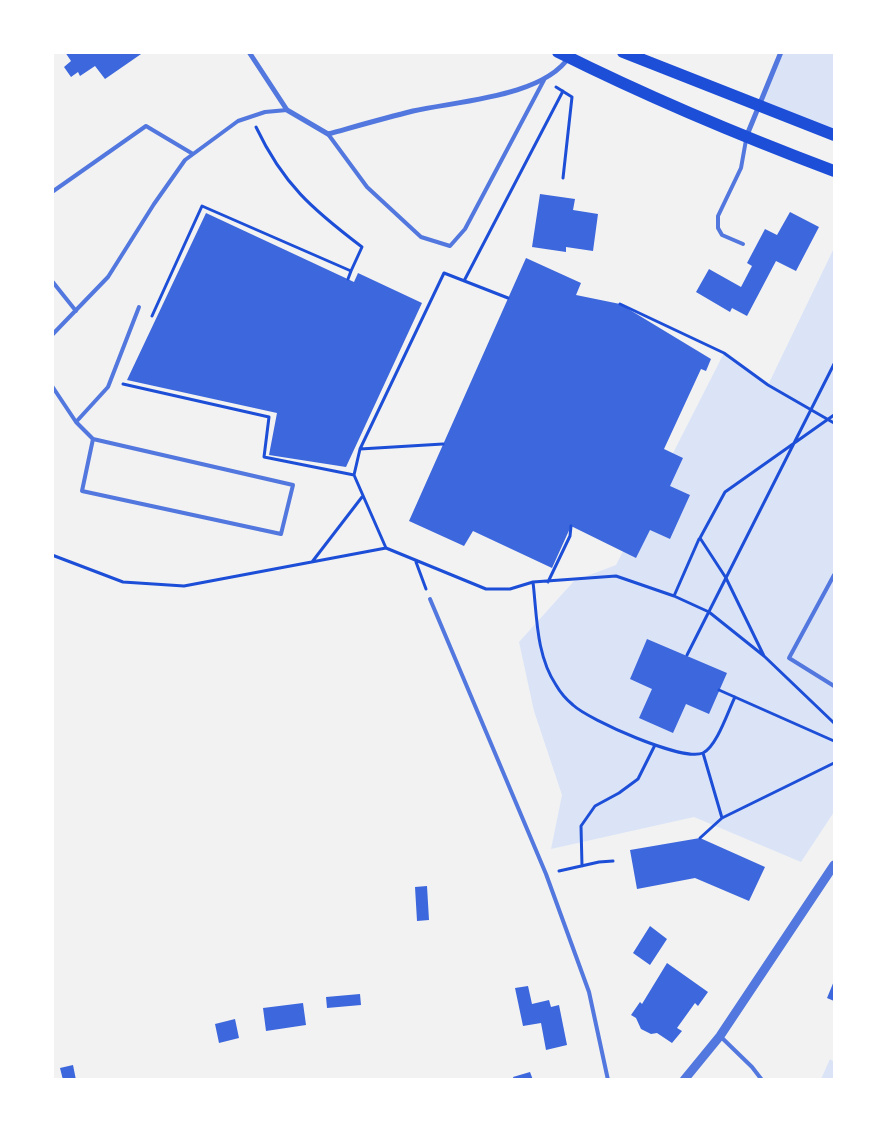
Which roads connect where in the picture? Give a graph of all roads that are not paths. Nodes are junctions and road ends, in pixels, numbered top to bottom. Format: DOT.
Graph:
graph roads {
  1 [pos="249,52"];
  2 [pos="623,52"];
  3 [pos="781,52"];
  4 [pos="566,54"];
  5 [pos="544,80"];
  6 [pos="759,106"];
  7 [pos="287,110"];
  8 [pos="328,134"];
  9 [pos="834,135"];
  10 [pos="746,138"];
  11 [pos="194,154"];
  12 [pos="834,171"];
  13 [pos="52,192"];
  14 [pos="742,244"];
  15 [pos="52,281"];
  16 [pos="139,306"];
  17 [pos="76,311"];
  18 [pos="52,335"];
  19 [pos="52,386"];
  20 [pos="76,422"];
  21 [pos="93,439"];
  22 [pos="834,575"];
  23 [pos="430,599"];
  24 [pos="834,686"];
  25 [pos="834,865"];
  26 [pos="720,1036"];
  27 [pos="608,1080"];
  28 [pos="684,1080"];
  29 [pos="762,1080"];
  1 -- 7 [label="street"];
  2 -- 6 [label="main road"];
  3 -- 6 [label="street"];
  4 -- 5 [label="street"];
  4 -- 10 [label="main road"];
  5 -- 8 [label="street"];
  5 -- 8 [label="lane"];
  6 -- 9 [label="main road"];
  6 -- 10 [label="street"];
  7 -- 8 [label="street"];
  7 -- 11 [label="lane"];
  10 -- 12 [label="main road"];
  10 -- 14 [label="lane"];
  11 -- 13 [label="lane"];
  11 -- 17 [label="lane"];
  15 -- 17 [label="lane"];
  16 -- 20 [label="lane"];
  17 -- 18 [label="lane"];
  19 -- 20 [label="lane"];
  20 -- 21 [label="lane"];
  21 -- 21 [label="lane"];
  22 -- 24 [label="lane"];
  23 -- 27 [label="lane"];
  25 -- 26 [label="street"];
  26 -- 28 [label="street"];
  26 -- 29 [label="lane"];
}
